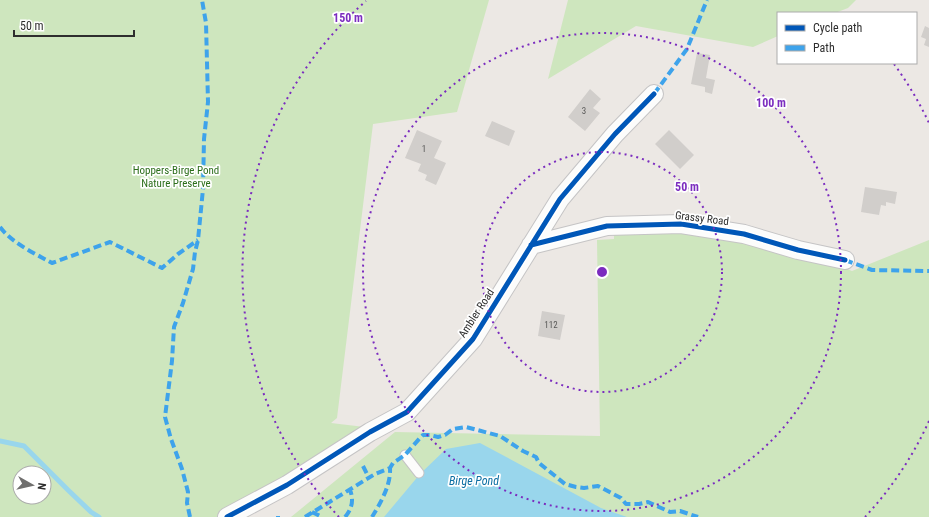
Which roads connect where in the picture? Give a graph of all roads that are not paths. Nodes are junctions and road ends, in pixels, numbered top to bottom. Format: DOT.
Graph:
graph roads {
  1 [pos="654,94"];
  2 [pos="531,245"];
  3 [pos="845,260"];
  4 [pos="405,456"];
  5 [pos="419,473"];
  6 [pos="227,517"];
  1 -- 2 [label="street, Ambler Road"];
  2 -- 3 [label="street, Grassy Road"];
  2 -- 6 [label="street, Ambler Road"];
  4 -- 5 [label="lane"];
}
